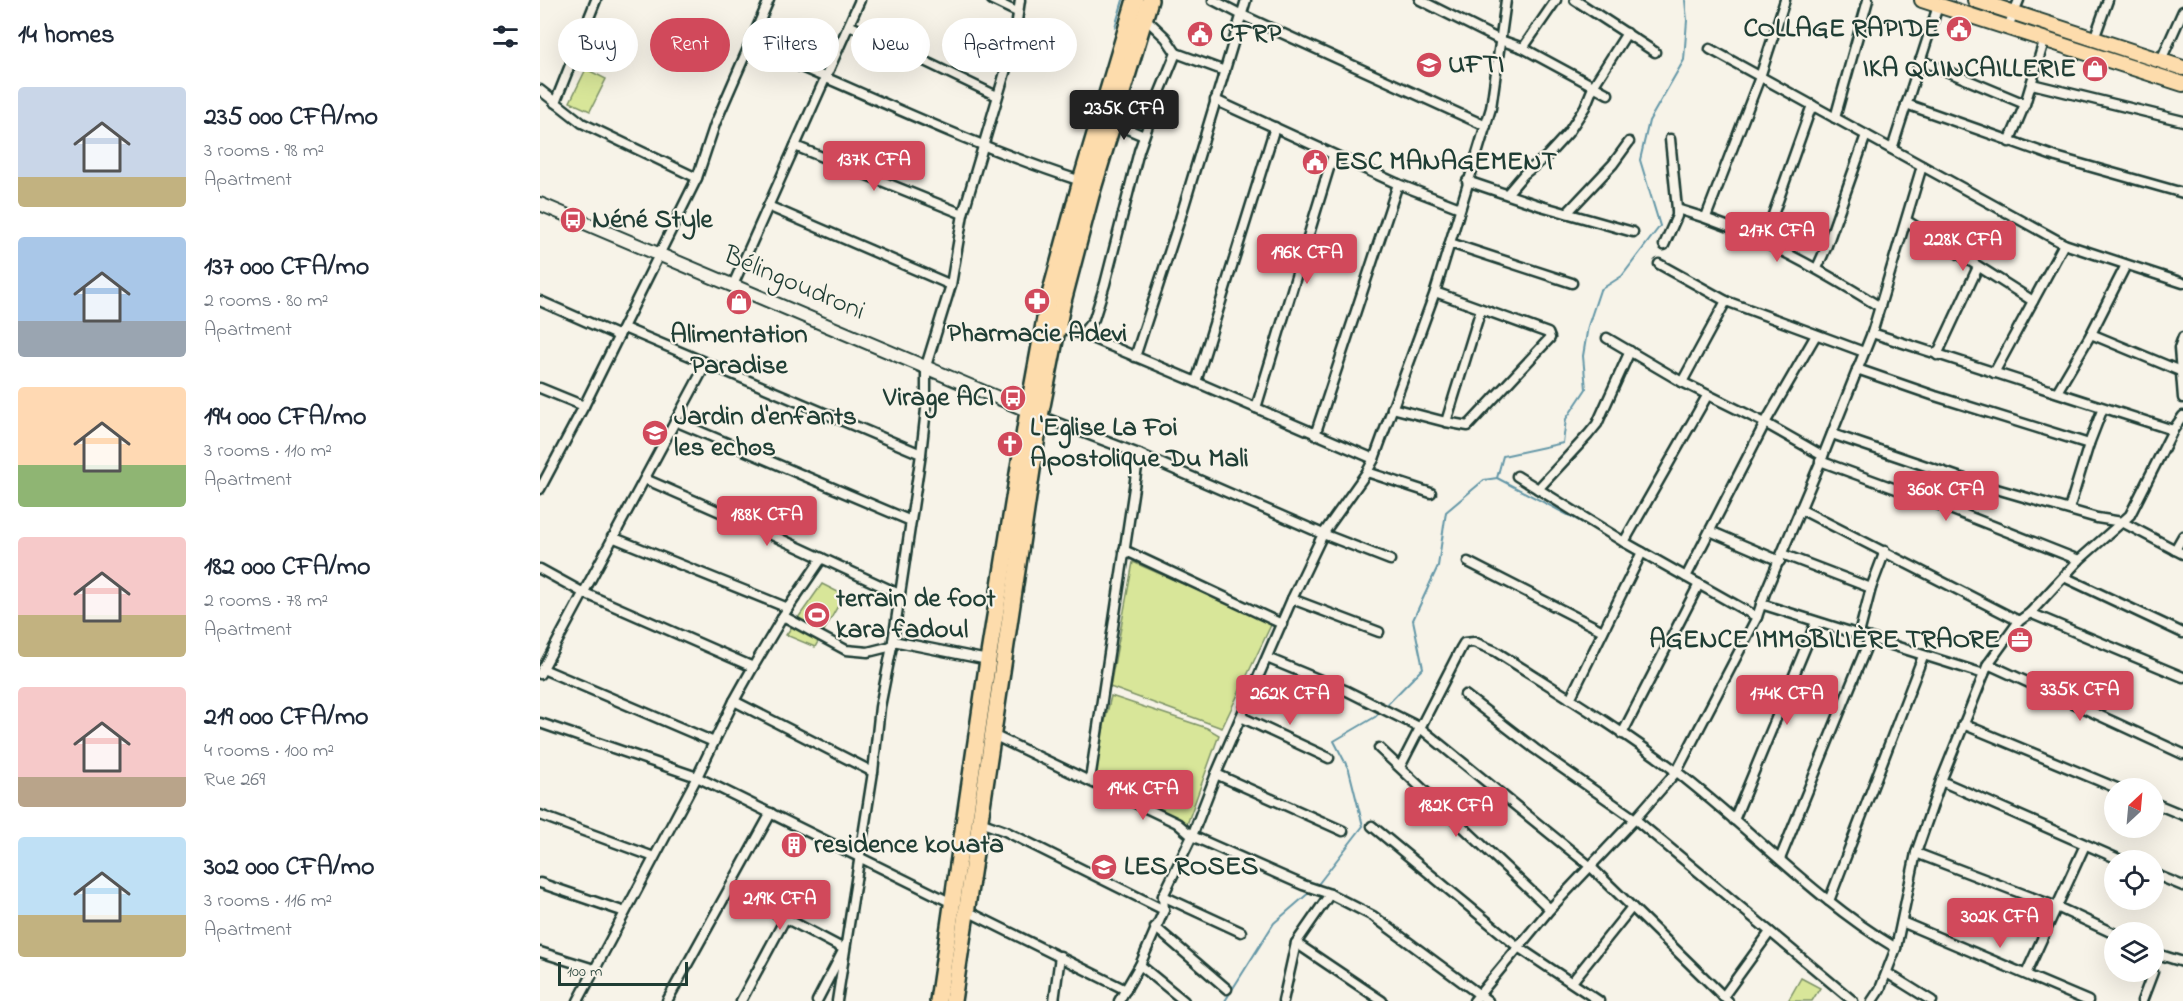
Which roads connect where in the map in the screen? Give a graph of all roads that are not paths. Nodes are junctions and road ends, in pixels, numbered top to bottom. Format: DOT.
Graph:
graph roads {
  1 [pos="596,0"];
  2 [pos="769,0"];
  3 [pos="860,0"];
  4 [pos="992,0"];
  5 [pos="1020,0"];
  6 [pos="1135,0"];
  7 [pos="1149,0"];
  8 [pos="1213,0"];
  9 [pos="1246,0"];
  10 [pos="1420,0"];
  11 [pos="1506,0"];
  12 [pos="1556,0"];
  13 [pos="1575,0"];
  14 [pos="1785,0"];
  15 [pos="1868,0"];
  16 [pos="1922,0"];
  17 [pos="1975,0"];
  18 [pos="2108,0"];
  19 [pos="1438,4"];
  20 [pos="1938,6"];
  21 [pos="2017,6"];
  22 [pos="2183,11"];
  23 [pos="1017,12"];
  24 [pos="1242,15"];
  25 [pos="1144,17"];
  26 [pos="761,18"];
  27 [pos="849,25"];
  28 [pos="2008,27"];
  29 [pos="1627,33"];
  30 [pos="2045,38"];
  31 [pos="2094,39"];
  32 [pos="1500,40"];
  33 [pos="1523,48"];
  34 [pos="1710,49"];
  35 [pos="1655,52"];
  36 [pos="1176,53"];
  37 [pos="1920,60"];
  38 [pos="2161,60"];
  39 [pos="742,63"];
  40 [pos="2183,68"];
  41 [pos="1225,70"];
  42 [pos="816,72"];
  43 [pos="826,76"];
  44 [pos="1760,76"];
  45 [pos="2032,84"];
  46 [pos="2183,84"];
  47 [pos="1594,85"];
  48 [pos="540,90"];
  49 [pos="1608,94"];
  50 [pos="997,96"];
  51 [pos="1215,100"];
  52 [pos="555,103"];
  53 [pos="1906,104"];
  54 [pos="2025,104"];
  55 [pos="1812,105"];
  56 [pos="1835,118"];
  57 [pos="2183,121"];
  58 [pos="1113,123"];
  59 [pos="1486,126"];
  60 [pos="1275,128"];
  61 [pos="1866,135"];
  62 [pos="1144,136"];
  63 [pos="1670,139"];
  64 [pos="1629,142"];
  65 [pos="2009,142"];
  66 [pos="795,146"];
  67 [pos="982,146"];
  68 [pos="1892,149"];
  69 [pos="1333,154"];
  70 [pos="1922,166"];
  71 [pos="697,178"];
  72 [pos="1081,181"];
  73 [pos="1467,181"];
  74 [pos="1398,184"];
  75 [pos="2183,193"];
  76 [pos="1507,194"];
  77 [pos="540,204"];
  78 [pos="768,206"];
  79 [pos="1460,208"];
  80 [pos="1677,209"];
  81 [pos="1567,213"];
  82 [pos="963,214"];
  83 [pos="1706,217"];
  84 [pos="1907,221"];
  85 [pos="1633,232"];
  86 [pos="1450,243"];
  87 [pos="1764,243"];
  88 [pos="2064,244"];
  89 [pos="1664,245"];
  90 [pos="660,254"];
  91 [pos="1659,264"];
  92 [pos="2127,265"];
  93 [pos="1978,267"];
  94 [pos="1817,268"];
  95 [pos="1572,283"];
  96 [pos="2183,283"];
  97 [pos="733,285"];
  98 [pos="951,285"];
  99 [pos="1435,292"];
  100 [pos="540,301"];
  101 [pos="1726,301"];
  102 [pos="2033,301"];
  103 [pos="1880,307"];
  104 [pos="1481,309"];
  105 [pos="1057,327"];
  106 [pos="624,328"];
  107 [pos="1872,333"];
  108 [pos="1082,334"];
  109 [pos="2091,334"];
  110 [pos="1816,335"];
  111 [pos="619,336"];
  112 [pos="2183,337"];
  113 [pos="1607,338"];
  114 [pos="1630,351"];
  115 [pos="1864,352"];
  116 [pos="1937,354"];
  117 [pos="1135,357"];
  118 [pos="706,364"];
  119 [pos="926,366"];
  120 [pos="1857,369"];
  121 [pos="2180,371"];
  122 [pos="1994,373"];
  123 [pos="1196,382"];
  124 [pos="1682,382"];
  125 [pos="540,388"];
  126 [pos="2057,393"];
  127 [pos="1707,396"];
  128 [pos="2183,398"];
  129 [pos="584,406"];
  130 [pos="1256,408"];
  131 [pos="1392,408"];
  132 [pos="2103,408"];
  133 [pos="1034,413"];
  134 [pos="2183,416"];
  135 [pos="675,421"];
  136 [pos="1446,422"];
  137 [pos="1765,423"];
  138 [pos="2173,430"];
  139 [pos="1832,434"];
  140 [pos="1316,435"];
  141 [pos="2089,444"];
  142 [pos="921,454"];
  143 [pos="1139,454"];
  144 [pos="1374,459"];
  145 [pos="1822,459"];
  146 [pos="1367,472"];
  147 [pos="1517,476"];
  148 [pos="645,478"];
  149 [pos="540,489"];
  150 [pos="1538,489"];
  151 [pos="1431,493"];
  152 [pos="1800,509"];
  153 [pos="2069,509"];
  154 [pos="910,521"];
  155 [pos="2122,522"];
  156 [pos="1710,531"];
  157 [pos="1323,534"];
  158 [pos="2183,536"];
  159 [pos="612,537"];
  160 [pos="1624,542"];
  161 [pos="1124,550"];
  162 [pos="1885,551"];
  163 [pos="1642,552"];
  164 [pos="2179,552"];
  165 [pos="1781,557"];
  166 [pos="822,558"];
  167 [pos="1390,560"];
  168 [pos="2079,560"];
  169 [pos="1468,562"];
  170 [pos="540,568"];
  171 [pos="1686,577"];
  172 [pos="2064,578"];
  173 [pos="1699,584"];
  174 [pos="1871,588"];
  175 [pos="582,592"];
  176 [pos="899,594"];
  177 [pos="1293,599"];
  178 [pos="1761,604"];
  179 [pos="785,612"];
  180 [pos="2030,613"];
  181 [pos="1757,617"];
  182 [pos="2019,621"];
  183 [pos="1816,622"];
  184 [pos="1281,624"];
  185 [pos="1379,632"];
  186 [pos="1603,632"];
  187 [pos="2183,633"];
  188 [pos="1859,634"];
  189 [pos="1870,638"];
  190 [pos="892,644"];
  191 [pos="1923,656"];
  192 [pos="1267,658"];
  193 [pos="988,660"];
  194 [pos="1988,664"];
  195 [pos="753,667"];
  196 [pos="541,671"];
  197 [pos="1984,674"];
  198 [pos="2183,676"];
  199 [pos="1465,695"];
  200 [pos="1570,699"];
  201 [pos="734,701"];
  202 [pos="1240,717"];
  203 [pos="540,723"];
  204 [pos="1963,724"];
  205 [pos="1419,727"];
  206 [pos="1622,734"];
  207 [pos="993,735"];
  208 [pos="714,742"];
  209 [pos="1379,748"];
  210 [pos="2183,754"];
  211 [pos="1329,758"];
  212 [pos="1400,767"];
  213 [pos="1677,771"];
  214 [pos="873,772"];
  215 [pos="1216,774"];
  216 [pos="697,777"];
  217 [pos="1090,780"];
  218 [pos="1941,781"];
  219 [pos="2104,783"];
  220 [pos="2164,807"];
  221 [pos="771,813"];
  222 [pos="540,815"];
  223 [pos="2183,815"];
  224 [pos="1635,819"];
  225 [pos="1734,820"];
  226 [pos="980,822"];
  227 [pos="1372,826"];
  228 [pos="1343,831"];
  229 [pos="1192,836"];
  230 [pos="2085,845"];
  231 [pos="1916,853"];
  232 [pos="2104,853"];
  233 [pos="654,857"];
  234 [pos="859,857"];
  235 [pos="1780,859"];
  236 [pos="1591,867"];
  237 [pos="2164,878"];
  238 [pos="540,883"];
  239 [pos="2183,886"];
  240 [pos="730,889"];
  241 [pos="1330,894"];
  242 [pos="1163,896"];
  243 [pos="1829,901"];
  244 [pos="960,907"];
  245 [pos="1632,907"];
  246 [pos="2057,907"];
  247 [pos="1550,909"];
  248 [pos="1164,910"];
  249 [pos="626,912"];
  250 [pos="784,919"];
  251 [pos="1902,922"];
  252 [pos="1155,927"];
  253 [pos="2104,929"];
  254 [pos="1241,932"];
  255 [pos="1770,932"];
  256 [pos="1296,943"];
  257 [pos="1518,947"];
  258 [pos="1896,948"];
  259 [pos="844,949"];
  260 [pos="540,952"];
  261 [pos="1060,956"];
  262 [pos="2164,956"];
  263 [pos="2183,962"];
  264 [pos="1140,965"];
  265 [pos="594,969"];
  266 [pos="1887,973"];
  267 [pos="2026,974"];
  268 [pos="1572,982"];
  269 [pos="2150,982"];
  270 [pos="1126,990"];
  271 [pos="1227,990"];
  272 [pos="1476,998"];
  273 [pos="1725,999"];
  274 [pos="578,1001"];
  275 [pos="667,1001"];
  276 [pos="741,1001"];
  277 [pos="817,1001"];
  278 [pos="837,1001"];
  279 [pos="938,1001"];
  280 [pos="953,1001"];
  281 [pos="1054,1001"];
  282 [pos="1119,1001"];
  283 [pos="1184,1001"];
  284 [pos="1283,1001"];
  285 [pos="1382,1001"];
  286 [pos="1488,1001"];
  287 [pos="1599,1001"];
  288 [pos="1853,1001"];
  289 [pos="1872,1001"];
  290 [pos="1932,1001"];
  291 [pos="2088,1001"];
  292 [pos="2142,1001"];
  1 -- 52 [label="street"];
  2 -- 26 [label="street"];
  3 -- 27 [label="street"];
  4 -- 23 [label="street"];
  5 -- 23 [label="street"];
  6 -- 72 [label="highway"];
  7 -- 25 [label="highway"];
  8 -- 24 [label="street"];
  9 -- 24 [label="street"];
  10 -- 19 [label="street"];
  11 -- 32 [label="street"];
  12 -- 33 [label="street"];
  13 -- 29 [label="street"];
  14 -- 44 [label="street"];
  15 -- 56 [label="street"];
  16 -- 20 [label="main road"];
  17 -- 21 [label="main road"];
  18 -- 31 [label="street"];
  19 -- 32 [label="street"];
  20 -- 28 [label="main road"];
  20 -- 37 [label="street"];
  21 -- 28 [label="street"];
  21 -- 31 [label="main road"];
  22 -- 38 [label="street"];
  23 -- 50 [label="street"];
  24 -- 41 [label="street"];
  24 -- 59 [label="street"];
  25 -- 36 [label="street"];
  25 -- 58 [label="highway"];
  27 -- 43 [label="street"];
  27 -- 50 [label="street"];
  28 -- 30 [label="main road"];
  29 -- 35 [label="street"];
  29 -- 47 [label="street"];
  30 -- 45 [label="street"];
  30 -- 46 [label="main road"];
  31 -- 38 [label="main road"];
  32 -- 33 [label="street"];
  32 -- 59 [label="street"];
  33 -- 47 [label="street"];
  34 -- 44 [label="street"];
  36 -- 41 [label="street"];
  36 -- 62 [label="street"];
  37 -- 53 [label="street"];
  37 -- 54 [label="street"];
  38 -- 40 [label="main road"];
  39 -- 71 [label="street"];
  41 -- 51 [label="street"];
  42 -- 43 [label="street"];
  43 -- 66 [label="street"];
  43 -- 67 [label="street"];
  44 -- 55 [label="street"];
  44 -- 83 [label="street"];
  45 -- 54 [label="street"];
  45 -- 57 [label="street"];
  47 -- 49 [label="street"];
  47 -- 76 [label="street"];
  48 -- 52 [label="street"];
  50 -- 67 [label="street"];
  51 -- 60 [label="street"];
  51 -- 117 [label="street"];
  52 -- 71 [label="street"];
  53 -- 65 [label="street"];
  53 -- 68 [label="street"];
  54 -- 65 [label="street"];
  55 -- 56 [label="street"];
  55 -- 87 [label="street"];
  56 -- 61 [label="street"];
  58 -- 62 [label="street"];
  58 -- 105 [label="highway"];
  59 -- 73 [label="street"];
  60 -- 69 [label="street"];
  60 -- 123 [label="street"];
  61 -- 68 [label="street"];
  61 -- 94 [label="street"];
  62 -- 108 [label="street"];
  63 -- 80 [label="street"];
  64 -- 81 [label="street"];
  65 -- 75 [label="street"];
  66 -- 78 [label="street"];
  66 -- 82 [label="street"];
  67 -- 72 [label="street"];
  67 -- 82 [label="street"];
  68 -- 70 [label="street"];
  69 -- 74 [label="street"];
  69 -- 130 [label="street"];
  70 -- 84 [label="street"];
  70 -- 88 [label="street"];
  71 -- 90 [label="street"];
  72 -- 133 [label="highway"];
  73 -- 76 [label="street"];
  73 -- 79 [label="street"];
  74 -- 79 [label="street"];
  74 -- 140 [label="street"];
  76 -- 81 [label="street"];
  77 -- 90 [label="street, Bélingoudroni"];
  78 -- 97 [label="street"];
  78 -- 98 [label="street"];
  79 -- 86 [label="street"];
  80 -- 83 [label="street"];
  80 -- 89 [label="street"];
  81 -- 85 [label="street"];
  82 -- 98 [label="street"];
  83 -- 87 [label="street"];
  84 -- 93 [label="street"];
  84 -- 102 [label="street"];
  84 -- 103 [label="street"];
  86 -- 95 [label="street"];
  86 -- 99 [label="street"];
  87 -- 94 [label="street"];
  88 -- 92 [label="street"];
  88 -- 102 [label="street"];
  90 -- 97 [label="street, Bélingoudroni"];
  90 -- 106 [label="street"];
  91 -- 101 [label="street"];
  92 -- 96 [label="street"];
  92 -- 109 [label="street"];
  93 -- 102 [label="street"];
  93 -- 116 [label="street"];
  94 -- 103 [label="street"];
  97 -- 119 [label="street, Bélingoudroni"];
  98 -- 119 [label="street"];
  99 -- 104 [label="street"];
  99 -- 131 [label="street"];
  100 -- 111 [label="street"];
  101 -- 110 [label="street"];
  101 -- 124 [label="street"];
  102 -- 122 [label="street"];
  103 -- 107 [label="street"];
  104 -- 136 [label="street"];
  104 -- 136 [label="street"];
  105 -- 108 [label="street"];
  105 -- 133 [label="highway"];
  106 -- 111 [label="street"];
  106 -- 118 [label="street"];
  107 -- 115 [label="street"];
  107 -- 116 [label="street"];
  108 -- 117 [label="street"];
  109 -- 121 [label="street"];
  109 -- 126 [label="street"];
  110 -- 115 [label="street"];
  110 -- 137 [label="street"];
  111 -- 129 [label="street"];
  112 -- 121 [label="street"];
  113 -- 114 [label="street"];
  114 -- 124 [label="street"];
  114 -- 150 [label="street"];
  115 -- 120 [label="street"];
  116 -- 122 [label="street"];
  117 -- 123 [label="street"];
  118 -- 135 [label="street"];
  118 -- 142 [label="street"];
  119 -- 133 [label="street, Bélingoudroni"];
  119 -- 142 [label="street"];
  120 -- 139 [label="street"];
  120 -- 141 [label="street"];
  121 -- 128 [label="street"];
  122 -- 126 [label="street"];
  123 -- 130 [label="street"];
  124 -- 127 [label="street"];
  125 -- 129 [label="street"];
  126 -- 132 [label="street"];
  127 -- 137 [label="street"];
  127 -- 160 [label="street"];
  129 -- 149 [label="street"];
  130 -- 140 [label="street"];
  131 -- 136 [label="street"];
  131 -- 144 [label="street"];
  132 -- 138 [label="street"];
  132 -- 141 [label="street"];
  133 -- 143 [label="street"];
  133 -- 193 [label="highway"];
  133 -- 207 [label="highway"];
  134 -- 138 [label="street"];
  135 -- 148 [label="street"];
  135 -- 154 [label="street"];
  137 -- 145 [label="street"];
  137 -- 156 [label="street"];
  138 -- 155 [label="street"];
  139 -- 145 [label="street"];
  139 -- 153 [label="street"];
  140 -- 144 [label="street"];
  141 -- 153 [label="street"];
  142 -- 154 [label="street"];
  143 -- 157 [label="street"];
  143 -- 161 [label="street"];
  144 -- 146 [label="street"];
  145 -- 152 [label="street"];
  145 -- 168 [label="street"];
  146 -- 151 [label="street"];
  146 -- 157 [label="street"];
  147 -- 150 [label="street"];
  148 -- 159 [label="street"];
  148 -- 166 [label="street"];
  150 -- 160 [label="street"];
  152 -- 162 [label="street"];
  152 -- 165 [label="street"];
  153 -- 155 [label="street"];
  154 -- 176 [label="street"];
  155 -- 164 [label="street"];
  155 -- 168 [label="street"];
  156 -- 165 [label="street"];
  156 -- 171 [label="street"];
  157 -- 167 [label="street"];
  157 -- 177 [label="street"];
  158 -- 164 [label="street"];
  159 -- 175 [label="street"];
  159 -- 179 [label="street"];
  160 -- 163 [label="street"];
  161 -- 184 [label="street"];
  161 -- 217 [label="street"];
  162 -- 174 [label="street"];
  162 -- 182 [label="street"];
  163 -- 171 [label="street"];
  163 -- 186 [label="street"];
  165 -- 174 [label="street"];
  165 -- 178 [label="street"];
  166 -- 176 [label="street"];
  166 -- 179 [label="street"];
  168 -- 172 [label="street"];
  169 -- 186 [label="street"];
  170 -- 175 [label="street"];
  171 -- 173 [label="street"];
  172 -- 180 [label="street"];
  172 -- 187 [label="street"];
  173 -- 181 [label="street"];
  173 -- 206 [label="street"];
  174 -- 188 [label="street"];
  175 -- 195 [label="street"];
  175 -- 196 [label="street"];
  176 -- 190 [label="street"];
  177 -- 184 [label="street"];
  177 -- 185 [label="street"];
  178 -- 181 [label="street"];
  178 -- 183 [label="street"];
  179 -- 190 [label="street"];
  179 -- 195 [label="street"];
  180 -- 182 [label="street"];
  180 -- 198 [label="street"];
  181 -- 213 [label="street"];
  182 -- 194 [label="street"];
  183 -- 188 [label="street"];
  183 -- 225 [label="street"];
  184 -- 192 [label="street"];
  186 -- 200 [label="street"];
  188 -- 189 [label="street"];
  189 -- 191 [label="street"];
  189 -- 235 [label="street"];
  190 -- 193 [label="street"];
  190 -- 214 [label="street"];
  191 -- 197 [label="street"];
  191 -- 243 [label="street"];
  192 -- 202 [label="street"];
  192 -- 205 [label="street"];
  193 -- 244 [label="highway"];
  194 -- 197 [label="street"];
  194 -- 210 [label="street"];
  195 -- 201 [label="street"];
  196 -- 208 [label="street"];
  197 -- 204 [label="street"];
  199 -- 224 [label="street"];
  200 -- 205 [label="street"];
  200 -- 206 [label="street"];
  201 -- 208 [label="street"];
  201 -- 214 [label="street"];
  202 -- 211 [label="street"];
  202 -- 215 [label="street"];
  203 -- 216 [label="street"];
  204 -- 218 [label="street"];
  204 -- 219 [label="street"];
  205 -- 212 [label="street"];
  205 -- 236 [label="street"];
  206 -- 213 [label="street"];
  207 -- 217 [label="street"];
  207 -- 226 [label="highway"];
  208 -- 216 [label="street"];
  209 -- 212 [label="street"];
  212 -- 247 [label="street"];
  213 -- 224 [label="street"];
  213 -- 225 [label="street"];
  214 -- 234 [label="street"];
  215 -- 228 [label="street"];
  215 -- 229 [label="street"];
  216 -- 221 [label="street"];
  216 -- 233 [label="street"];
  217 -- 229 [label="street"];
  218 -- 230 [label="street"];
  218 -- 231 [label="street"];
  220 -- 223 [label="street"];
  221 -- 234 [label="street"];
  221 -- 240 [label="street"];
  222 -- 233 [label="street"];
  224 -- 236 [label="street"];
  224 -- 255 [label="street"];
  225 -- 235 [label="street"];
  226 -- 244 [label="highway"];
  226 -- 248 [label="street"];
  227 -- 257 [label="street"];
  229 -- 241 [label="street"];
  229 -- 242 [label="street"];
  230 -- 232 [label="street"];
  230 -- 246 [label="street"];
  231 -- 246 [label="street"];
  231 -- 251 [label="street"];
  233 -- 249 [label="street"];
  234 -- 244 [label="street"];
  234 -- 259 [label="street"];
  235 -- 243 [label="street"];
  236 -- 245 [label="street"];
  236 -- 247 [label="street"];
  237 -- 239 [label="street"];
  238 -- 249 [label="street"];
  240 -- 250 [label="street"];
  240 -- 275 [label="street"];
  241 -- 256 [label="street"];
  241 -- 272 [label="street"];
  242 -- 248 [label="street"];
  242 -- 254 [label="street"];
  243 -- 258 [label="street"];
  244 -- 261 [label="street"];
  244 -- 279 [label="highway"];
  244 -- 280 [label="highway"];
  245 -- 268 [label="street"];
  245 -- 273 [label="street"];
  246 -- 253 [label="street"];
  246 -- 267 [label="street"];
  247 -- 257 [label="street"];
  248 -- 252 [label="street"];
  249 -- 265 [label="street"];
  250 -- 259 [label="street"];
  250 -- 276 [label="street"];
  251 -- 258 [label="street"];
  251 -- 267 [label="street"];
  252 -- 264 [label="street"];
  252 -- 271 [label="street"];
  255 -- 273 [label="street"];
  255 -- 288 [label="street"];
  256 -- 284 [label="street"];
  256 -- 285 [label="street"];
  257 -- 268 [label="street"];
  257 -- 272 [label="street"];
  258 -- 266 [label="street"];
  259 -- 277 [label="street"];
  259 -- 278 [label="street"];
  260 -- 265 [label="street"];
  261 -- 270 [label="street"];
  261 -- 281 [label="street"];
  262 -- 263 [label="street"];
  264 -- 270 [label="street"];
  264 -- 283 [label="street"];
  265 -- 274 [label="street"];
  266 -- 289 [label="street"];
  266 -- 290 [label="street"];
  267 -- 291 [label="street"];
  268 -- 287 [label="street"];
  269 -- 292 [label="street"];
  270 -- 282 [label="street"];
  272 -- 286 [label="street"];
}
